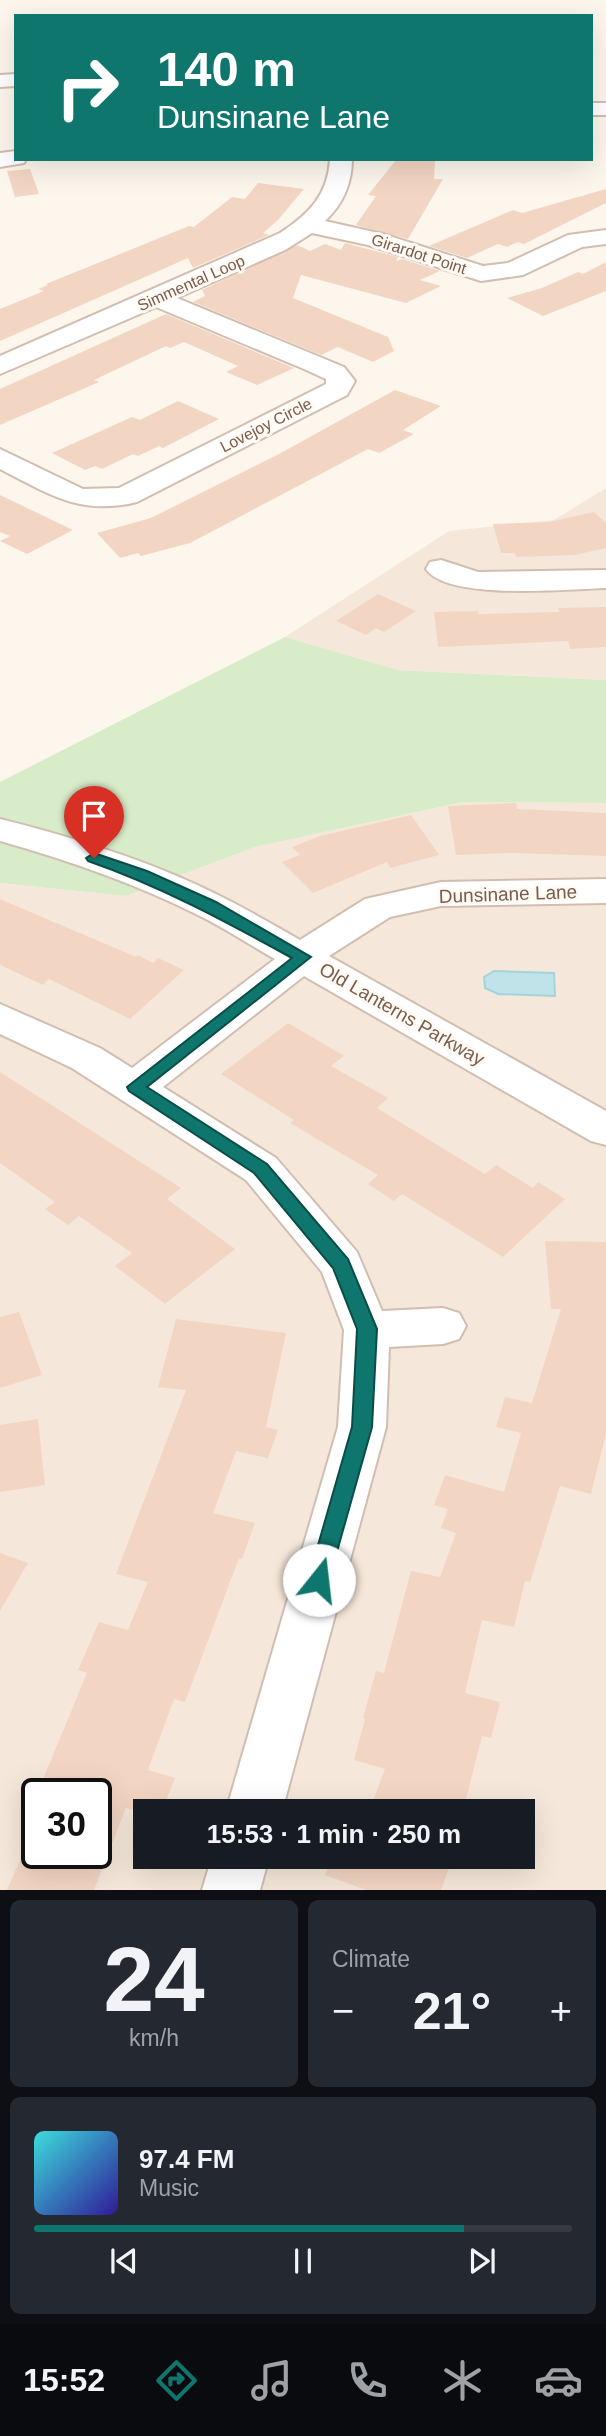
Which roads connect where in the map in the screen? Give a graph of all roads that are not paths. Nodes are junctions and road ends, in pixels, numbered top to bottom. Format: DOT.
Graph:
graph roads {
  1 [pos="341,161"];
  2 [pos="309,225"];
  3 [pos="606,237"];
  4 [pos="156,298"];
  5 [pos="0,366"];
  6 [pos="0,458"];
  7 [pos="441,569"];
  8 [pos="606,579"];
  9 [pos="0,830"];
  10 [pos="606,891"];
  11 [pos="303,957"];
  12 [pos="0,1018"];
  13 [pos="135,1087"];
  14 [pos="606,1130"];
  15 [pos="443,1326"];
  16 [pos="367,1329"];
  17 [pos="257,1799"];
  18 [pos="237,1869"];
  19 [pos="231,1890"];
  1 -- 2 [label="street, Simmental Loop"];
  2 -- 3 [label="street, Girardot Point"];
  2 -- 4 [label="street, Simmental Loop"];
  4 -- 5 [label="street, Simmental Loop"];
  4 -- 6 [label="street, Lovejoy Circle"];
  7 -- 8 [label="street"];
  9 -- 11 [label="street, Old Lanterns Parkway"];
  10 -- 11 [label="street, Dunsinane Lane"];
  11 -- 13 [label="street, Dunsinane Lane"];
  11 -- 14 [label="street, Old Lanterns Parkway"];
  12 -- 13 [label="street"];
  13 -- 16 [label="street"];
  15 -- 16 [label="street"];
  16 -- 17 [label="street"];
  18 -- 19 [label="street"];
}
